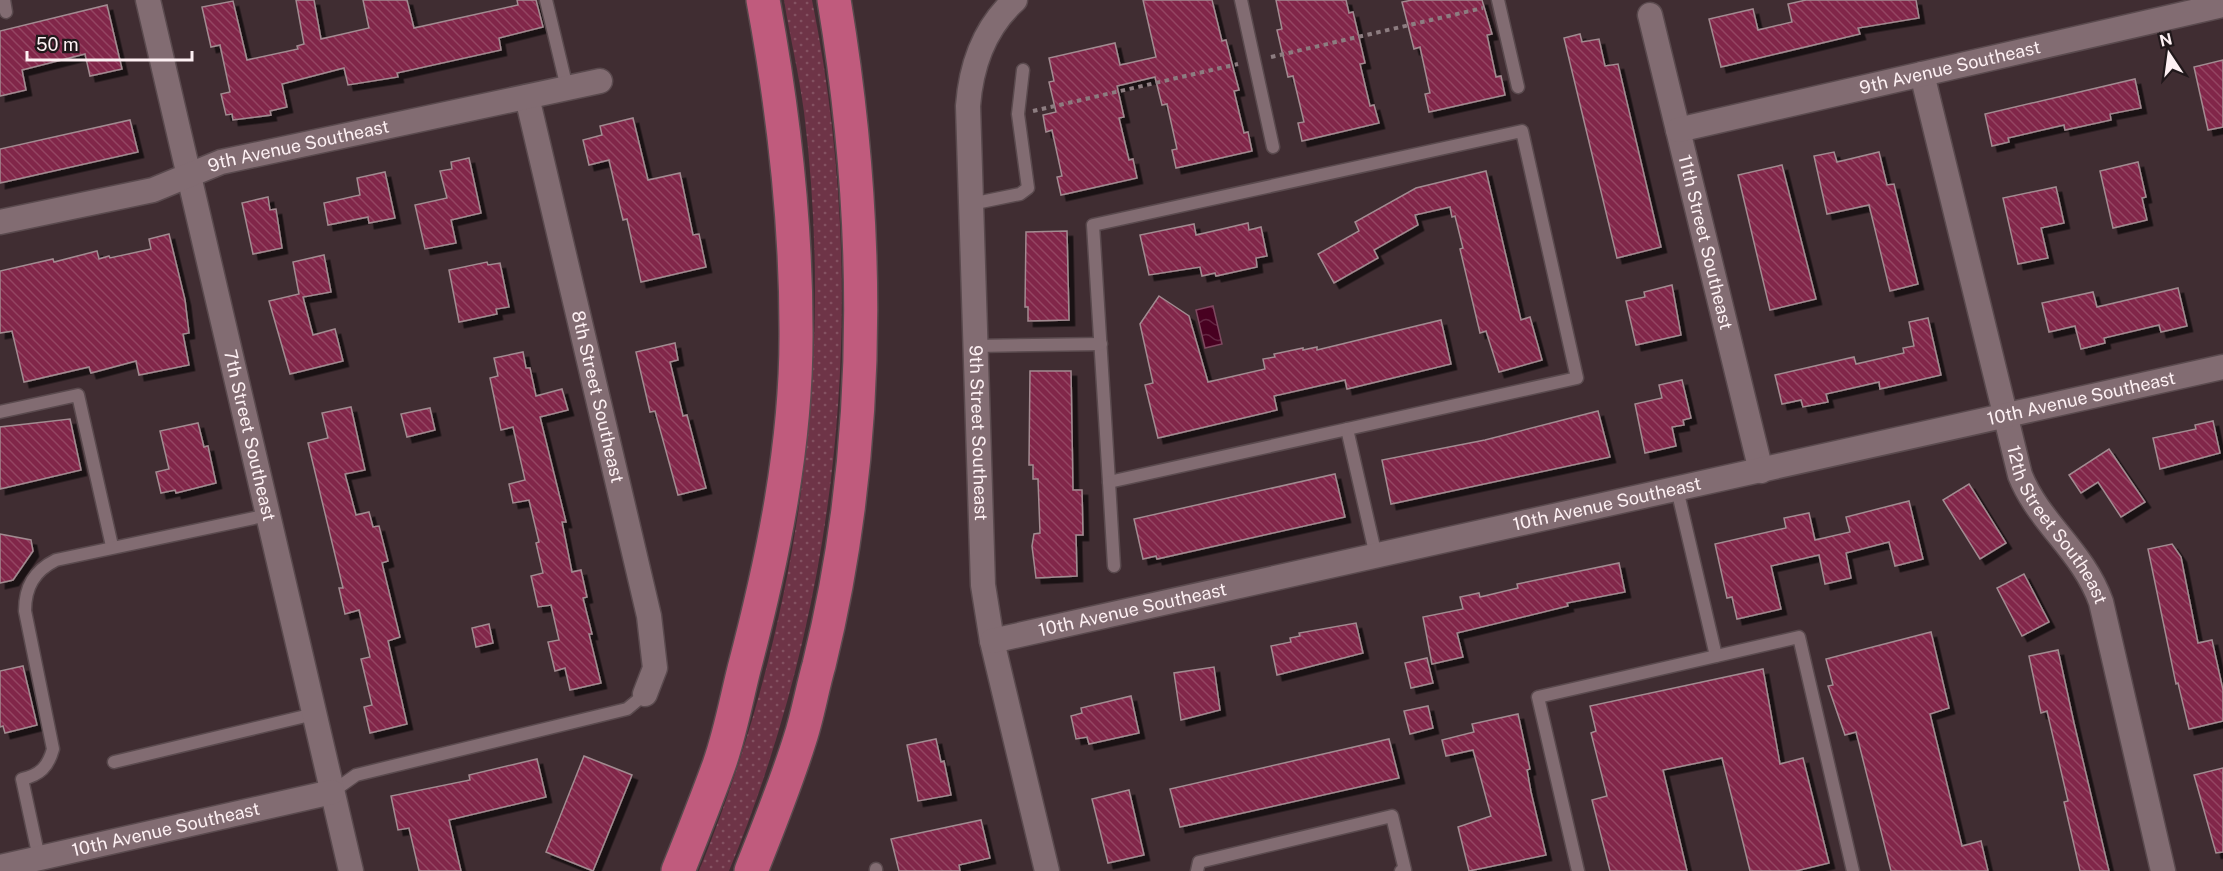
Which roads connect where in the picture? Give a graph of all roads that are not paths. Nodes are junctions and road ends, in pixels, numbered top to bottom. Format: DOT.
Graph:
graph roads {
  1 [pos="148,0"];
  2 [pos="546,0"];
  3 [pos="763,0"];
  4 [pos="834,0"];
  5 [pos="1015,0"];
  6 [pos="1241,0"];
  7 [pos="1499,2"];
  8 [pos="2223,5"];
  9 [pos="1650,15"];
  10 [pos="1023,70"];
  11 [pos="1922,74"];
  12 [pos="600,81"];
  13 [pos="1518,87"];
  14 [pos="567,88"];
  15 [pos="527,97"];
  16 [pos="1678,130"];
  17 [pos="1273,147"];
  18 [pos="191,177"];
  19 [pos="971,204"];
  20 [pos="0,222"];
  21 [pos="1101,344"];
  22 [pos="975,346"];
  23 [pos="2223,367"];
  24 [pos="0,412"];
  25 [pos="2006,417"];
  26 [pos="1347,429"];
  27 [pos="1761,471"];
  28 [pos="1109,482"];
  29 [pos="1677,489"];
  30 [pos="268,514"];
  31 [pos="112,546"];
  32 [pos="1376,556"];
  33 [pos="1114,566"];
  34 [pos="992,641"];
  35 [pos="1716,657"];
  36 [pos="645,694"];
  37 [pos="314,714"];
  38 [pos="114,762"];
  39 [pos="332,792"];
  40 [pos="39,858"];
  41 [pos="0,867"];
  42 [pos="351,871"];
  43 [pos="678,871"];
  44 [pos="751,871"];
  45 [pos="1047,871"];
  46 [pos="1197,871"];
  47 [pos="1401,871"];
  48 [pos="1578,871"];
  49 [pos="1853,871"];
  50 [pos="2163,871"];
  1 -- 18 [label="street, 7th Street Southeast"];
  2 -- 14 [label="lane"];
  3 -- 43 [label="highway"];
  4 -- 44 [label="highway"];
  5 -- 19 [label="street, 9th Street Southeast"];
  6 -- 17 [label="lane"];
  7 -- 13 [label="lane"];
  8 -- 11 [label="street, 9th Avenue Southeast"];
  9 -- 16 [label="street, 11th Street Southeast"];
  10 -- 19 [label="lane"];
  11 -- 16 [label="street, 9th Avenue Southeast"];
  11 -- 25 [label="street, 12th Street Southeast"];
  12 -- 14 [label="street, 9th Avenue Southeast"];
  14 -- 15 [label="street, 9th Avenue Southeast"];
  15 -- 18 [label="street, 9th Avenue Southeast"];
  15 -- 36 [label="street, 8th Street Southeast"];
  16 -- 27 [label="street, 11th Street Southeast"];
  18 -- 20 [label="street, 9th Avenue Southeast"];
  18 -- 30 [label="street, 7th Street Southeast"];
  19 -- 22 [label="street, 9th Street Southeast"];
  21 -- 22 [label="lane"];
  21 -- 26 [label="lane"];
  21 -- 28 [label="lane"];
  22 -- 34 [label="street, 9th Street Southeast"];
  23 -- 25 [label="street, 10th Avenue Southeast"];
  24 -- 31 [label="lane"];
  25 -- 27 [label="street, 10th Avenue Southeast"];
  25 -- 50 [label="street, 12th Street Southeast"];
  26 -- 28 [label="lane"];
  26 -- 32 [label="lane"];
  27 -- 29 [label="street, 10th Avenue Southeast"];
  28 -- 33 [label="lane"];
  29 -- 32 [label="street, 10th Avenue Southeast"];
  29 -- 35 [label="lane"];
  30 -- 31 [label="lane"];
  30 -- 37 [label="street, 7th Street Southeast"];
  31 -- 40 [label="lane"];
  32 -- 34 [label="street, 10th Avenue Southeast"];
  34 -- 45 [label="street, 9th Street Southeast"];
  35 -- 48 [label="lane"];
  35 -- 49 [label="lane"];
  36 -- 39 [label="lane"];
  37 -- 38 [label="lane"];
  37 -- 39 [label="street, 7th Street Southeast"];
  39 -- 40 [label="street, 10th Avenue Southeast"];
  39 -- 42 [label="street, 7th Street Southeast"];
  40 -- 41 [label="street, 10th Avenue Southeast"];
  46 -- 47 [label="lane"];
}
